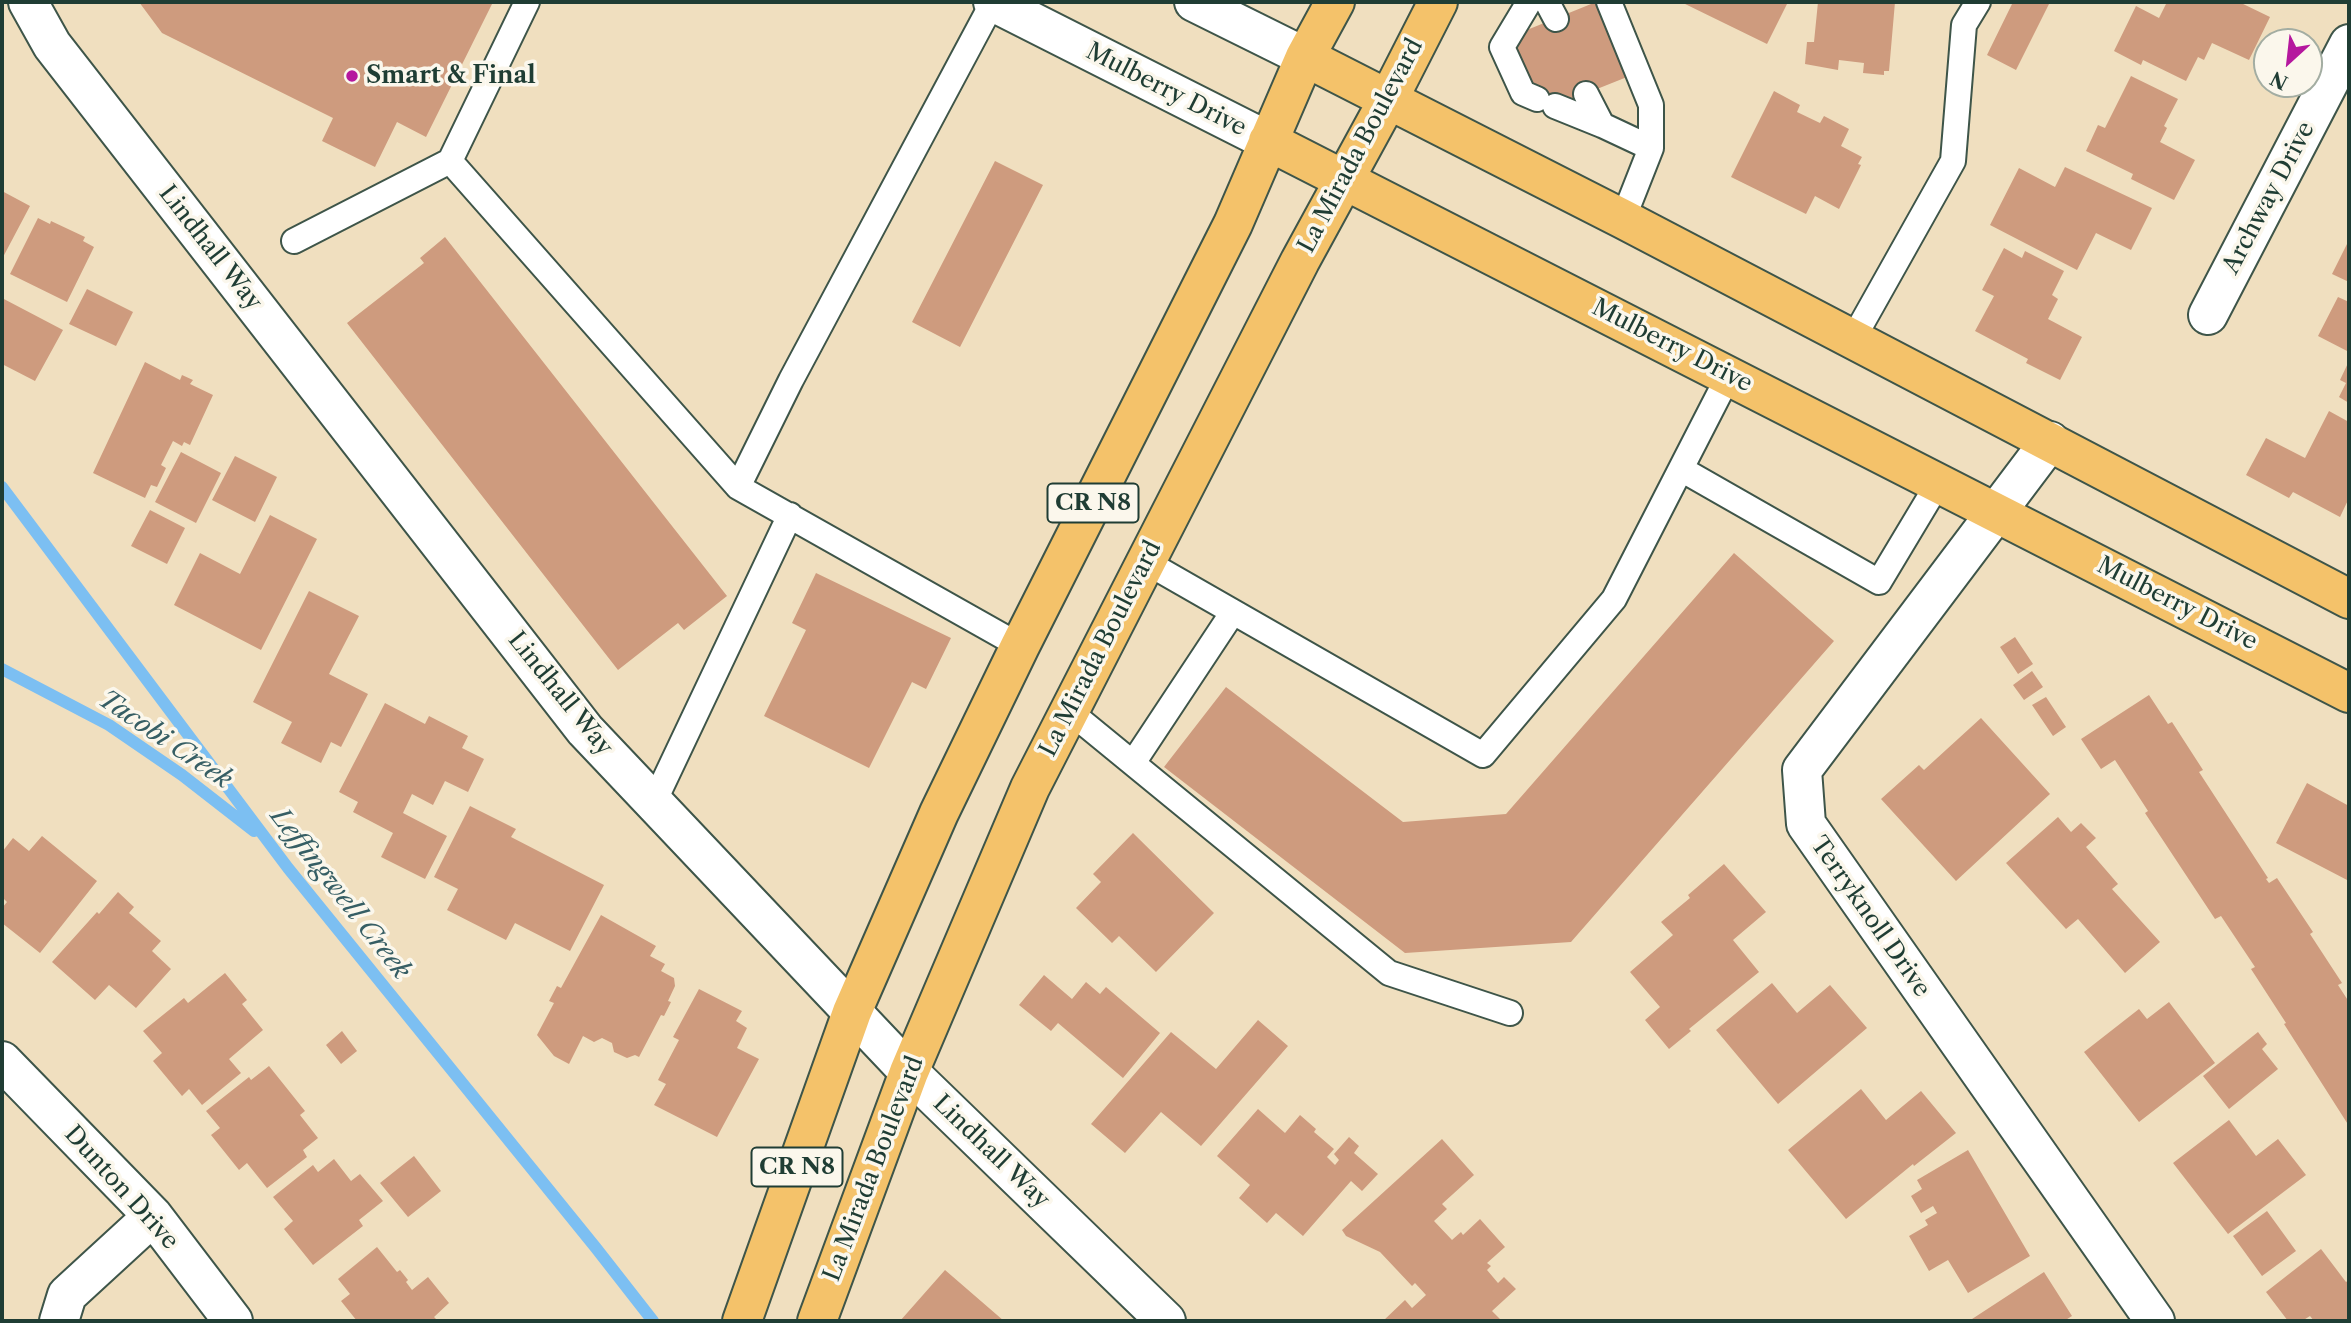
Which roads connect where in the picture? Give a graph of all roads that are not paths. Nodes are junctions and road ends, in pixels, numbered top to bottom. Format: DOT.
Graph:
graph roads {
  1 [pos="29,2"];
  2 [pos="527,2"];
  3 [pos="993,2"];
  4 [pos="1194,2"];
  5 [pos="1335,2"];
  6 [pos="1438,2"];
  7 [pos="1529,2"];
  8 [pos="1609,2"];
  9 [pos="1978,2"];
  10 [pos="2349,44"];
  11 [pos="1305,57"];
  12 [pos="1586,94"];
  13 [pos="1389,98"];
  14 [pos="1602,125"];
  15 [pos="1268,141"];
  16 [pos="1651,148"];
  17 [pos="450,162"];
  18 [pos="1344,180"];
  19 [pos="1623,219"];
  20 [pos="294,241"];
  21 [pos="2208,315"];
  22 [pos="1853,339"];
  23 [pos="1729,375"];
  24 [pos="2050,441"];
  25 [pos="1681,469"];
  26 [pos="1939,482"];
  27 [pos="738,487"];
  28 [pos="1997,512"];
  29 [pos="790,515"];
  30 [pos="1146,562"];
  31 [pos="2349,598"];
  32 [pos="1233,612"];
  33 [pos="1020,646"];
  34 [pos="2349,693"];
  35 [pos="1069,711"];
  36 [pos="1133,763"];
  37 [pos="654,802"];
  38 [pos="852,1013"];
  39 [pos="1510,1013"];
  40 [pos="2,1061"];
  41 [pos="909,1072"];
  42 [pos="153,1216"];
  43 [pos="59,1321"];
  44 [pos="233,1321"];
  45 [pos="742,1321"];
  46 [pos="817,1321"];
  47 [pos="1166,1321"];
  48 [pos="2155,1321"];
  1 -- 37 [label="street, Lindhall Way"];
  2 -- 17 [label="lane"];
  3 -- 15 [label="street, Mulberry Drive"];
  3 -- 27 [label="lane"];
  4 -- 11 [label="street"];
  5 -- 11 [label="main road, CR N8"];
  6 -- 13 [label="main road, La Mirada Boulevard / CR N8"];
  7 -- 14 [label="lane"];
  8 -- 16 [label="lane"];
  9 -- 22 [label="lane"];
  10 -- 21 [label="street, Archway Drive"];
  11 -- 13 [label="main road"];
  11 -- 15 [label="main road, CR N8"];
  12 -- 14 [label="lane"];
  13 -- 18 [label="main road, La Mirada Boulevard / CR N8"];
  13 -- 19 [label="main road"];
  14 -- 16 [label="lane"];
  15 -- 18 [label="main road, Mulberry Drive"];
  15 -- 33 [label="main road, CR N8"];
  16 -- 19 [label="lane"];
  17 -- 20 [label="lane"];
  17 -- 27 [label="lane"];
  18 -- 23 [label="main road, Mulberry Drive"];
  18 -- 30 [label="main road, La Mirada Boulevard / CR N8"];
  19 -- 22 [label="main road"];
  22 -- 24 [label="main road"];
  23 -- 25 [label="lane"];
  23 -- 26 [label="main road, Mulberry Drive"];
  24 -- 28 [label="street, Terryknoll Drive"];
  24 -- 31 [label="main road"];
  25 -- 26 [label="lane"];
  25 -- 32 [label="lane"];
  26 -- 28 [label="main road, Mulberry Drive"];
  27 -- 29 [label="lane"];
  28 -- 34 [label="main road, Mulberry Drive"];
  28 -- 48 [label="street, Terryknoll Drive"];
  29 -- 33 [label="lane"];
  29 -- 37 [label="lane"];
  30 -- 32 [label="lane"];
  30 -- 35 [label="main road, La Mirada Boulevard / CR N8"];
  32 -- 36 [label="lane"];
  33 -- 38 [label="main road, CR N8"];
  35 -- 36 [label="lane"];
  35 -- 41 [label="main road, La Mirada Boulevard / CR N8"];
  36 -- 39 [label="lane"];
  37 -- 38 [label="street, Lindhall Way"];
  38 -- 41 [label="street, Lindhall Way"];
  38 -- 45 [label="main road, CR N8"];
  40 -- 42 [label="street, Dunton Drive"];
  41 -- 46 [label="main road, La Mirada Boulevard / CR N8"];
  41 -- 47 [label="street, Lindhall Way"];
  42 -- 43 [label="street"];
  42 -- 44 [label="street, Dunton Drive"];
}
